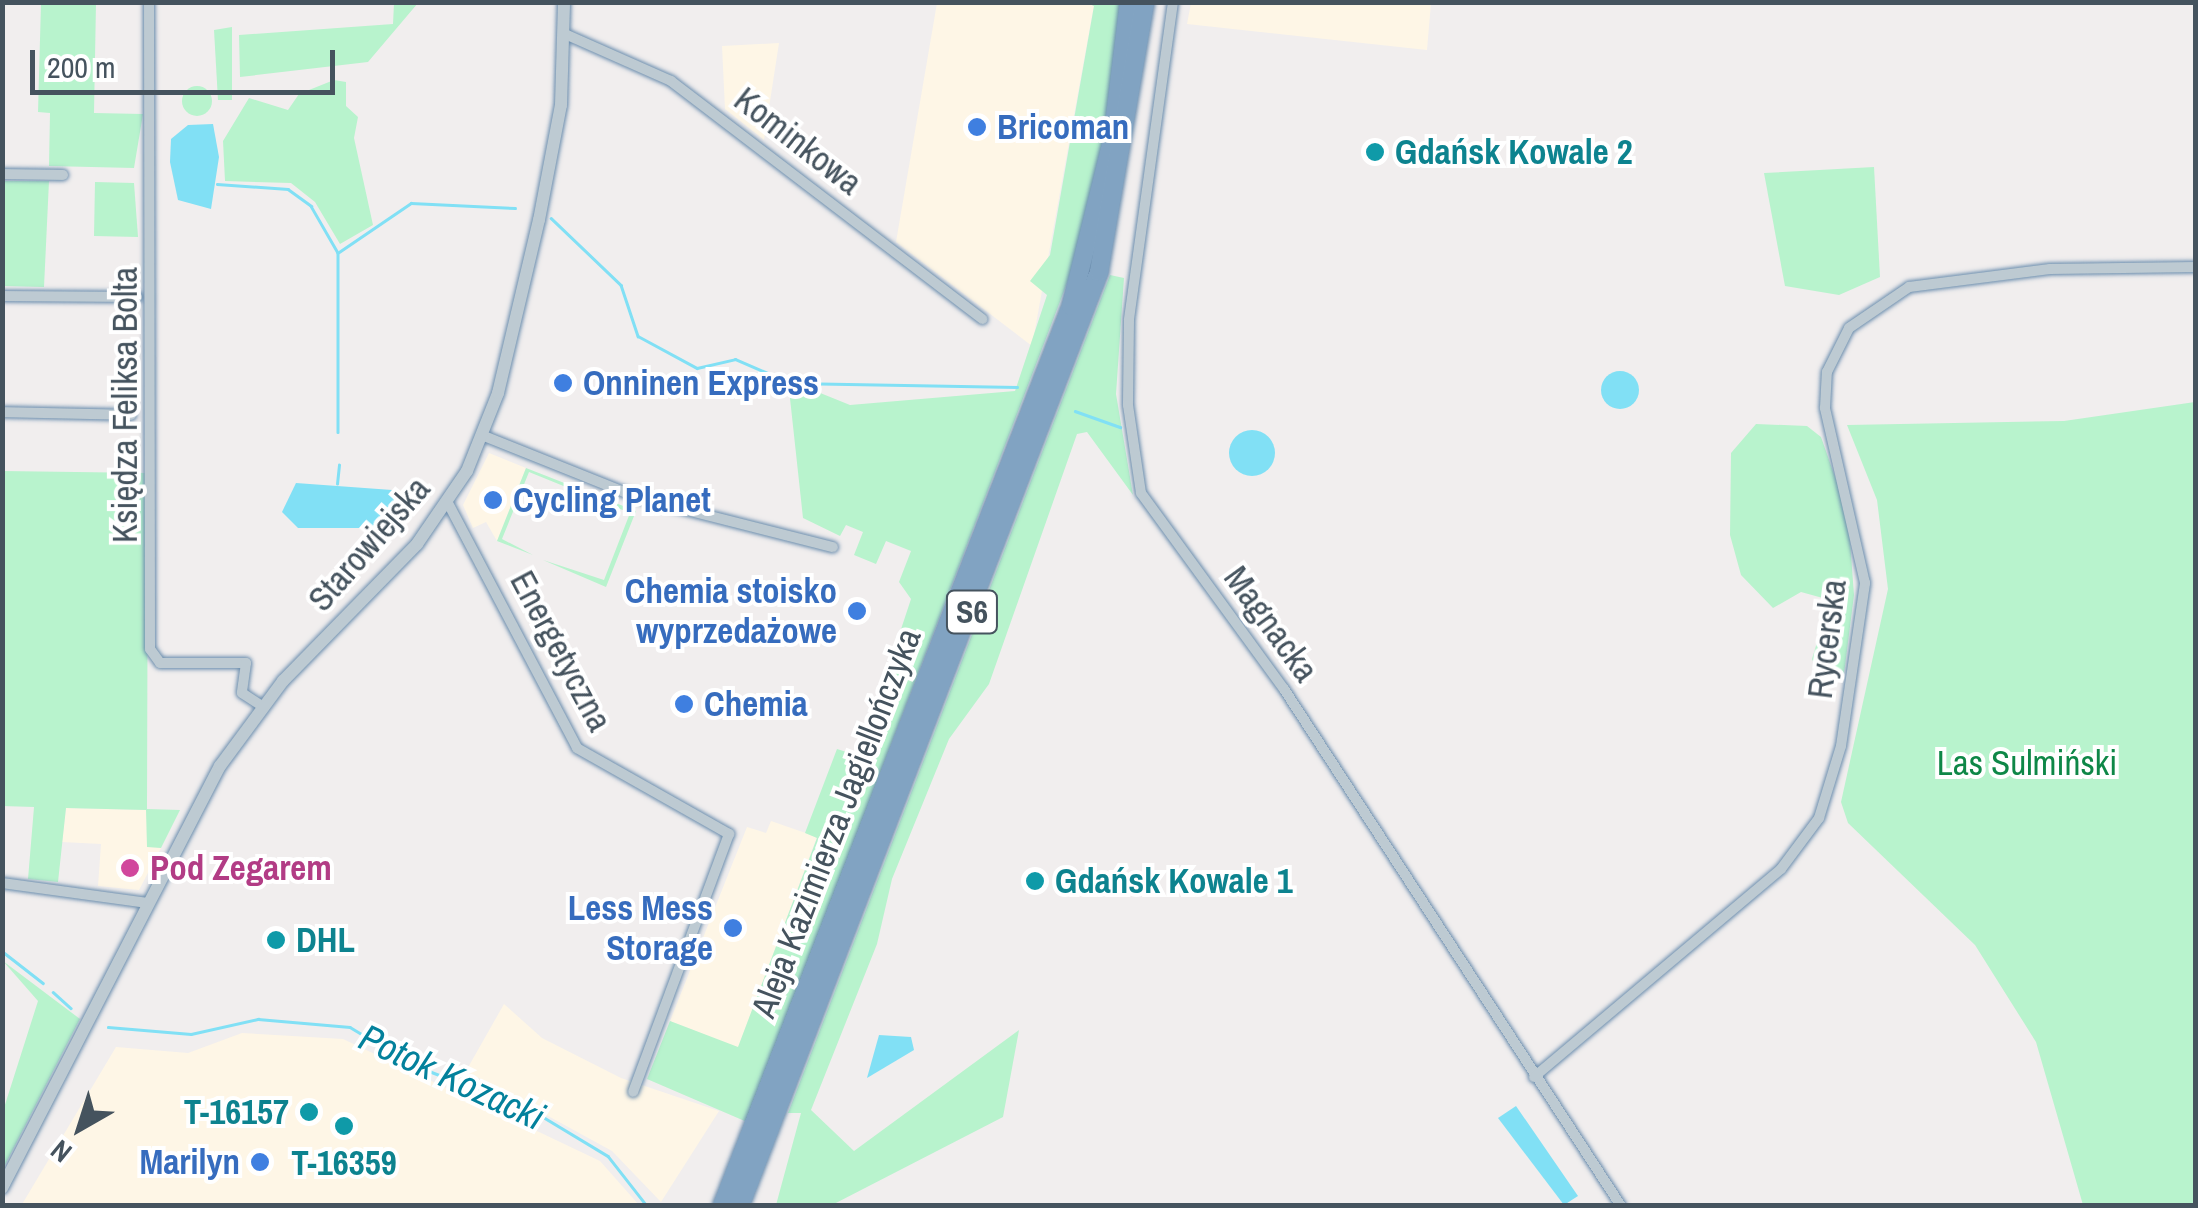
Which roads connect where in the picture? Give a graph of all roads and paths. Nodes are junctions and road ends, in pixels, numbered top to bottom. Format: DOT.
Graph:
graph roads {
  1 [pos="149,2"];
  2 [pos="564,2"];
  3 [pos="1129,2"];
  4 [pos="1144,2"];
  5 [pos="1173,2"];
  6 [pos="566,34"];
  7 [pos="2,174"];
  8 [pos="63,175"];
  9 [pos="2196,267"];
  10 [pos="2,296"];
  11 [pos="136,298"];
  12 [pos="982,319"];
  13 [pos="2,412"];
  14 [pos="130,415"];
  15 [pos="484,436"];
  16 [pos="448,504"];
  17 [pos="833,548"];
  18 [pos="262,706"];
  19 [pos="2,883"];
  20 [pos="148,904"];
  21 [pos="1534,1078"];
  22 [pos="633,1092"];
  23 [pos="2,1188"];
  24 [pos="722,1206"];
  25 [pos="740,1206"];
  26 [pos="1621,1206"];
  1 -- 18 [label="street, Księdza Feliksa Bolta"];
  2 -- 6 [label="street, Starowiejska"];
  3 -- 24 [label="highway, Aleja Kazimierza Jagiellończyka / S6"];
  4 -- 25 [label="highway, Aleja Kazimierza Jagiellończyka / S6"];
  5 -- 21 [label="street, Magnacka"];
  6 -- 12 [label="street, Kominkowa"];
  6 -- 15 [label="street, Starowiejska"];
  7 -- 8 [label="street"];
  9 -- 21 [label="street, Rycerska"];
  10 -- 11 [label="street"];
  13 -- 14 [label="street"];
  15 -- 16 [label="street, Starowiejska"];
  15 -- 17 [label="street"];
  16 -- 18 [label="street, Starowiejska"];
  16 -- 22 [label="street, Energetyczna"];
  18 -- 20 [label="street, Starowiejska"];
  19 -- 20 [label="street"];
  20 -- 23 [label="street, Starowiejska"];
  21 -- 26 [label="street, Magnacka"];
}
